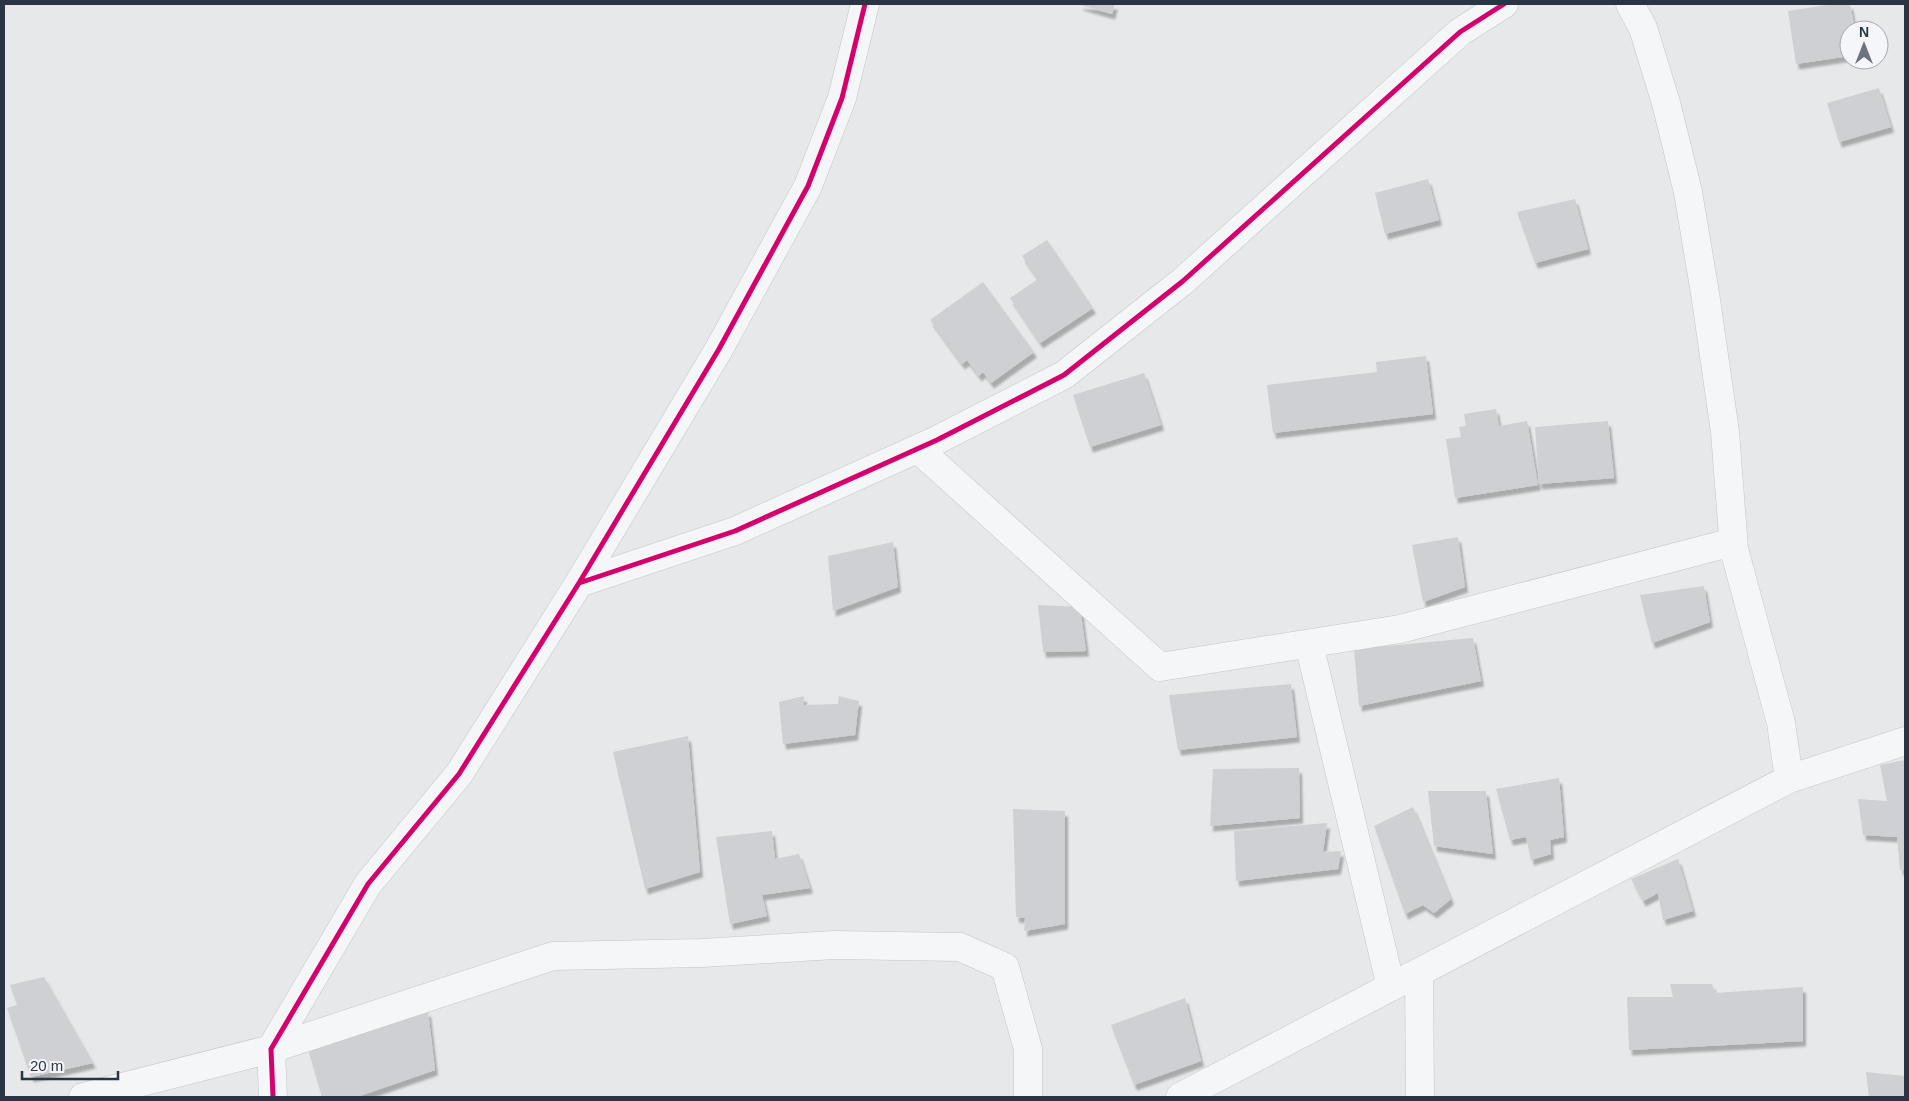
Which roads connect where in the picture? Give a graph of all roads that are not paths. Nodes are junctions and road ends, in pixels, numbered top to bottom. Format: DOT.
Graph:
graph roads {
  1 [pos="865,4"];
  2 [pos="1504,4"];
  3 [pos="1630,4"];
  4 [pos="918,449"];
  5 [pos="1733,542"];
  6 [pos="579,583"];
  7 [pos="1309,644"];
  8 [pos="1905,741"];
  9 [pos="1789,779"];
  10 [pos="1419,973"];
  11 [pos="1391,987"];
  12 [pos="271,1049"];
  13 [pos="83,1097"];
  14 [pos="273,1097"];
  15 [pos="1028,1097"];
  16 [pos="1180,1097"];
  17 [pos="1420,1097"];
  1 -- 6 [label="street"];
  2 -- 4 [label="street"];
  3 -- 5 [label="street"];
  4 -- 6 [label="street"];
  4 -- 7 [label="street"];
  5 -- 7 [label="street"];
  5 -- 9 [label="street"];
  6 -- 12 [label="street"];
  7 -- 11 [label="street"];
  8 -- 9 [label="street"];
  9 -- 10 [label="street"];
  10 -- 11 [label="street"];
  10 -- 17 [label="street"];
  11 -- 16 [label="street"];
  12 -- 13 [label="street"];
  12 -- 14 [label="street"];
  12 -- 15 [label="street"];
}
